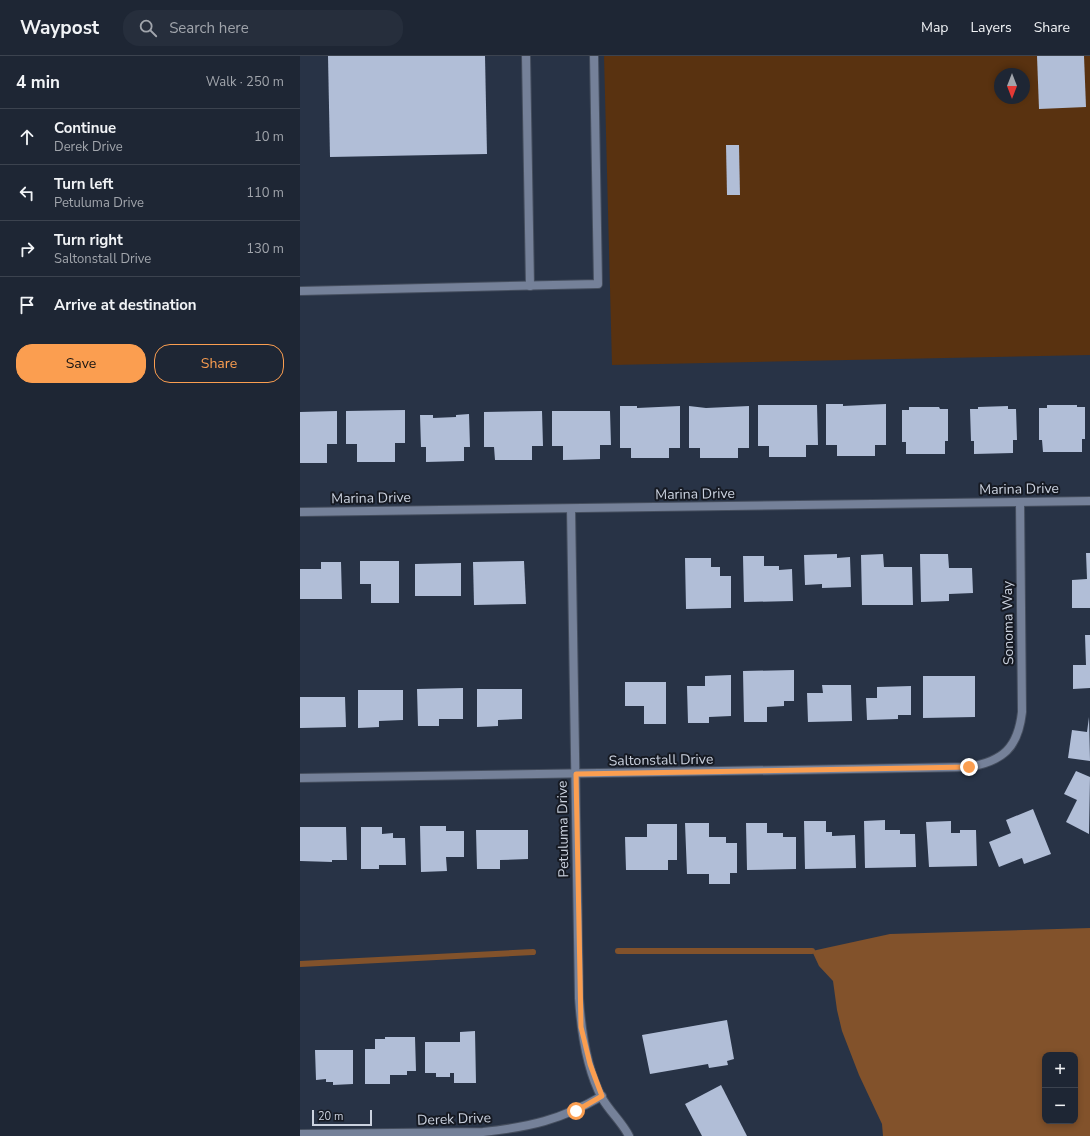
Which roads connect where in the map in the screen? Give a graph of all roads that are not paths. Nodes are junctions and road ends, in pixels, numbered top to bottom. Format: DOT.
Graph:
graph roads {
  1 [pos="526,56"];
  2 [pos="594,56"];
  3 [pos="530,286"];
  4 [pos="300,291"];
  5 [pos="1090,501"];
  6 [pos="1020,502"];
  7 [pos="570,509"];
  8 [pos="300,512"];
  9 [pos="1014,743"];
  10 [pos="576,774"];
  11 [pos="300,778"];
  12 [pos="602,1096"];
  13 [pos="300,1134"];
  14 [pos="397,1135"];
  15 [pos="629,1136"];
  1 -- 3 [label="street"];
  2 -- 3 [label="street"];
  3 -- 4 [label="street"];
  5 -- 6 [label="street, Marina Drive"];
  6 -- 7 [label="street, Marina Drive"];
  6 -- 9 [label="street, Sonoma Way"];
  7 -- 8 [label="street, Marina Drive"];
  7 -- 10 [label="street, Petuluma Drive"];
  9 -- 10 [label="street, Saltonstall Drive"];
  10 -- 11 [label="street, Saltonstall Drive"];
  10 -- 12 [label="street, Petuluma Drive"];
  12 -- 14 [label="street, Derek Drive"];
  12 -- 15 [label="street, Petuluma Drive"];
  13 -- 14 [label="street, Derek Drive"];
}
